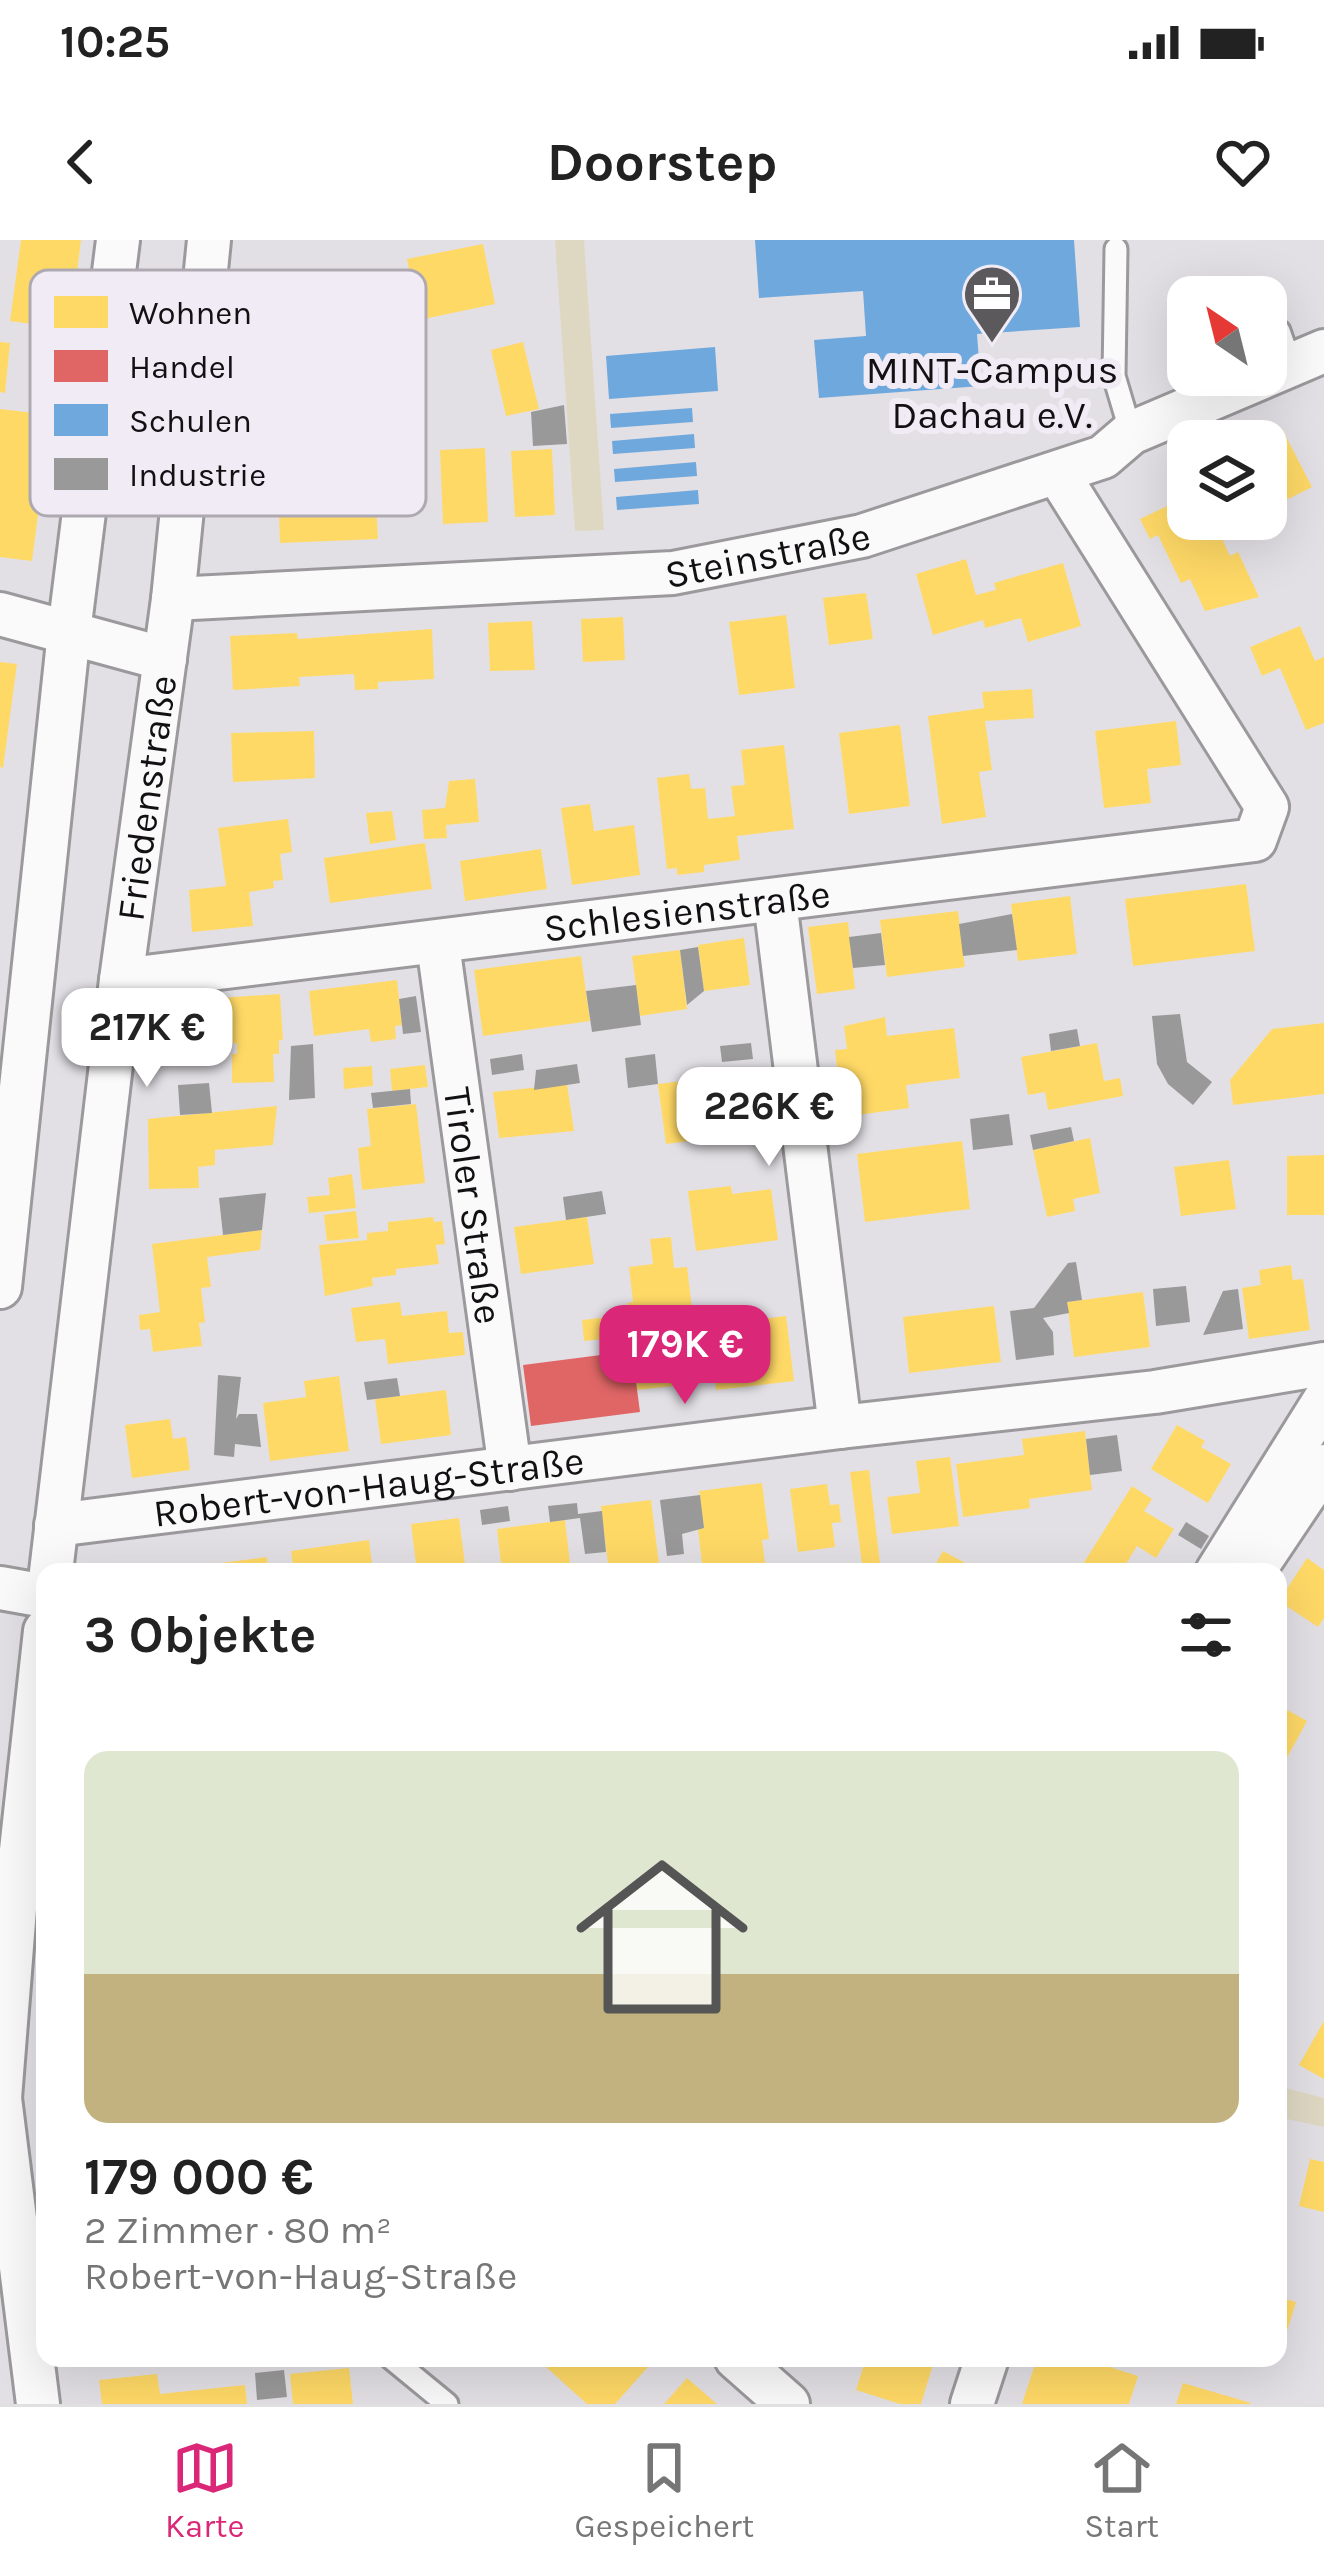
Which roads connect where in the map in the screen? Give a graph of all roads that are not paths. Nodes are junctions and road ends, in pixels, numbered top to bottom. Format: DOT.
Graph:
graph roads {
  1 [pos="118,240"];
  2 [pos="209,240"];
  3 [pos="1116,249"];
  4 [pos="114,270"];
  5 [pos="206,270"];
  6 [pos="1298,349"];
  7 [pos="1131,433"];
  8 [pos="1058,474"];
  9 [pos="84,516"];
  10 [pos="181,516"];
  11 [pos="173,599"];
  12 [pos="0,614"];
  13 [pos="70,632"];
  14 [pos="165,659"];
  15 [pos="775,902"];
  16 [pos="437,944"];
  17 [pos="121,980"];
  18 [pos="0,1288"];
  19 [pos="1324,1364"];
  20 [pos="1324,1401"];
  21 [pos="840,1427"];
  22 [pos="1324,1466"];
  23 [pos="510,1469"];
  24 [pos="56,1525"];
  25 [pos="52,1563"];
  26 [pos="1223,1563"];
  27 [pos="1259,1563"];
  28 [pos="0,1588"];
  29 [pos="36,1594"];
  30 [pos="36,1754"];
  31 [pos="36,2339"];
  32 [pos="39,2367"];
  33 [pos="402,2367"];
  34 [pos="746,2367"];
  35 [pos="984,2367"];
  36 [pos="38,2404"];
  37 [pos="447,2404"];
  38 [pos="788,2404"];
  39 [pos="972,2404"];
  1 -- 4 [label="street"];
  2 -- 5 [label="street, Friedenstraße"];
  3 -- 7 [label="lane"];
  6 -- 7 [label="street, Steinstraße"];
  7 -- 8 [label="street, Steinstraße"];
  8 -- 11 [label="street, Steinstraße"];
  8 -- 15 [label="street, Schlesienstraße"];
  9 -- 13 [label="street"];
  10 -- 11 [label="street, Friedenstraße"];
  11 -- 14 [label="street, Friedenstraße"];
  12 -- 13 [label="street"];
  13 -- 14 [label="street"];
  13 -- 18 [label="street"];
  14 -- 17 [label="street, Friedenstraße"];
  15 -- 16 [label="street, Schlesienstraße"];
  15 -- 21 [label="street"];
  16 -- 17 [label="street, Schlesienstraße"];
  16 -- 23 [label="street, Tiroler Straße"];
  17 -- 24 [label="street, Friedenstraße"];
  19 -- 21 [label="street, Robert-von-Haug-Straße"];
  20 -- 26 [label="street"];
  21 -- 23 [label="street, Robert-von-Haug-Straße"];
  22 -- 27 [label="street"];
  23 -- 24 [label="street, Robert-von-Haug-Straße"];
  24 -- 25 [label="street, Friedenstraße"];
  28 -- 29 [label="street"];
  30 -- 31 [label="street"];
  32 -- 36 [label="street"];
  33 -- 37 [label="lane"];
  34 -- 38 [label="street"];
  35 -- 39 [label="street"];
}
